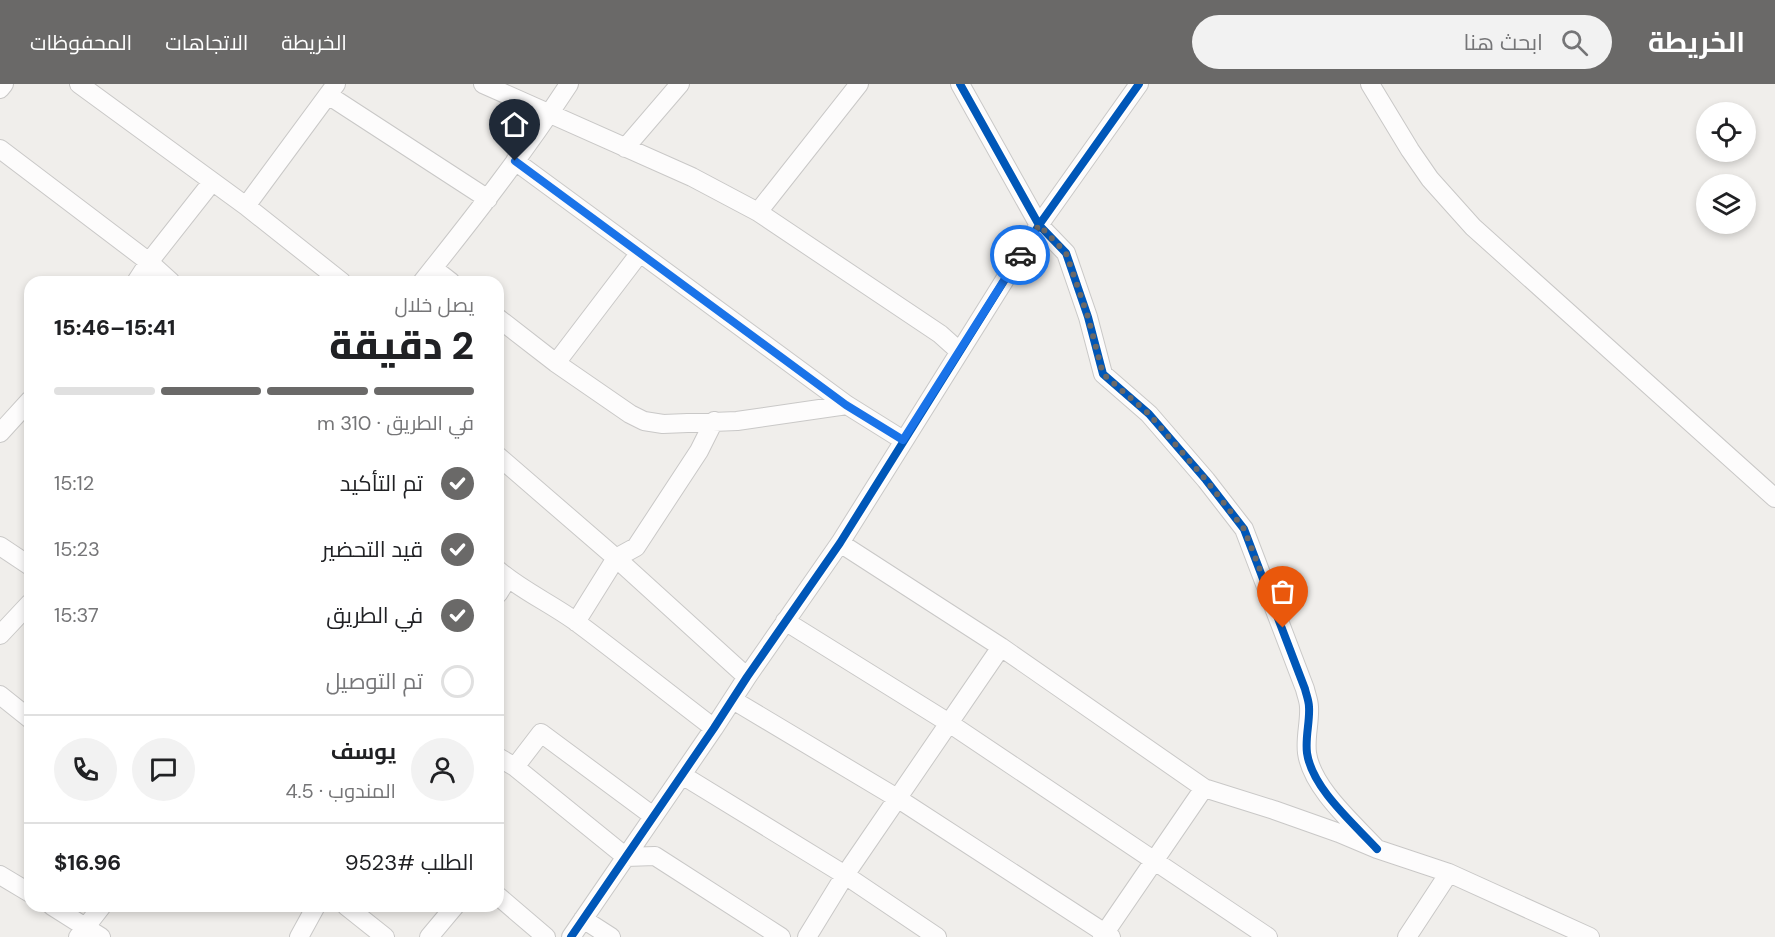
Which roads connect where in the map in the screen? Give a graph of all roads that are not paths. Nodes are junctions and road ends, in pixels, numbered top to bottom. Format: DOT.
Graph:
graph roads {
  1 [pos="4,84"];
  2 [pos="79,84"];
  3 [pos="483,84"];
  4 [pos="569,84"];
  5 [pos="680,84"];
  6 [pos="858,84"];
  7 [pos="960,84"];
  8 [pos="1139,84"];
  9 [pos="1370,84"];
  10 [pos="0,89"];
  11 [pos="332,89"];
  12 [pos="549,114"];
  13 [pos="625,147"];
  14 [pos="0,149"];
  15 [pos="515,161"];
  16 [pos="212,182"];
  17 [pos="488,199"];
  18 [pos="246,206"];
  19 [pos="758,212"];
  20 [pos="1039,225"];
  21 [pos="639,254"];
  22 [pos="149,262"];
  23 [pos="427,275"];
  24 [pos="140,276"];
  25 [pos="164,276"];
  26 [pos="334,276"];
  27 [pos="504,323"];
  28 [pos="959,351"];
  29 [pos="556,363"];
  30 [pos="846,405"];
  31 [pos="24,406"];
  32 [pos="714,421"];
  33 [pos="0,433"];
  34 [pos="903,440"];
  35 [pos="504,461"];
  36 [pos="1775,498"];
  37 [pos="840,543"];
  38 [pos="0,546"];
  39 [pos="616,558"];
  40 [pos="24,562"];
  41 [pos="504,582"];
  42 [pos="24,609"];
  43 [pos="785,621"];
  44 [pos="576,622"];
  45 [pos="0,635"];
  46 [pos="1001,647"];
  47 [pos="747,677"];
  48 [pos="733,700"];
  49 [pos="949,723"];
  50 [pos="714,728"];
  51 [pos="504,761"];
  52 [pos="515,767"];
  53 [pos="682,775"];
  54 [pos="1204,788"];
  55 [pos="897,798"];
  56 [pos="653,816"];
  57 [pos="1377,849"];
  58 [pos="626,857"];
  59 [pos="1155,860"];
  60 [pos="1449,873"];
  61 [pos="0,875"];
  62 [pos="845,875"];
  63 [pos="24,889"];
  64 [pos="504,901"];
  65 [pos="59,912"];
  66 [pos="97,912"];
  67 [pos="313,912"];
  68 [pos="354,912"];
  69 [pos="450,912"];
  70 [pos="583,919"];
  71 [pos="82,932"];
  72 [pos="1106,936"];
  73 [pos="101,937"];
  74 [pos="299,937"];
  75 [pos="385,937"];
  76 [pos="429,937"];
  77 [pos="546,937"];
  78 [pos="571,937"];
  79 [pos="610,937"];
  80 [pos="781,937"];
  81 [pos="807,937"];
  82 [pos="936,937"];
  83 [pos="1268,937"];
  84 [pos="1407,937"];
  85 [pos="1590,937"];
  1 -- 10 [label="street"];
  2 -- 16 [label="street"];
  3 -- 12 [label="street"];
  4 -- 12 [label="street"];
  5 -- 13 [label="street"];
  6 -- 19 [label="street"];
  7 -- 20 [label="street"];
  8 -- 20 [label="street"];
  9 -- 36 [label="street"];
  11 -- 17 [label="street"];
  11 -- 18 [label="street"];
  12 -- 13 [label="street"];
  12 -- 15 [label="street"];
  13 -- 19 [label="street"];
  14 -- 22 [label="street"];
  15 -- 17 [label="street"];
  15 -- 21 [label="street"];
  16 -- 18 [label="street"];
  16 -- 22 [label="street"];
  17 -- 23 [label="street"];
  18 -- 26 [label="street"];
  19 -- 28 [label="street"];
  20 -- 28 [label="street"];
  20 -- 57 [label="street"];
  21 -- 29 [label="street"];
  21 -- 30 [label="street"];
  22 -- 24 [label="street"];
  22 -- 25 [label="street"];
  27 -- 29 [label="street"];
  28 -- 34 [label="street"];
  29 -- 32 [label="street"];
  30 -- 32 [label="street"];
  30 -- 34 [label="street"];
  31 -- 33 [label="street"];
  32 -- 39 [label="street"];
  34 -- 37 [label="street"];
  35 -- 39 [label="street"];
  37 -- 43 [label="street"];
  37 -- 46 [label="street"];
  38 -- 40 [label="street"];
  39 -- 44 [label="street"];
  39 -- 47 [label="street"];
  41 -- 44 [label="street"];
  42 -- 45 [label="street"];
  43 -- 47 [label="street"];
  43 -- 49 [label="street"];
  44 -- 50 [label="street"];
  46 -- 49 [label="street"];
  46 -- 54 [label="street"];
  47 -- 48 [label="street"];
  48 -- 50 [label="street"];
  48 -- 55 [label="street"];
  49 -- 55 [label="street"];
  49 -- 59 [label="street"];
  50 -- 53 [label="street"];
  51 -- 52 [label="street"];
  52 -- 56 [label="street"];
  52 -- 58 [label="street"];
  53 -- 56 [label="street"];
  53 -- 62 [label="street"];
  54 -- 57 [label="street"];
  54 -- 59 [label="street"];
  55 -- 62 [label="street"];
  55 -- 72 [label="street"];
  56 -- 58 [label="street"];
  57 -- 60 [label="street"];
  58 -- 70 [label="street"];
  58 -- 80 [label="street"];
  59 -- 72 [label="street"];
  59 -- 83 [label="street"];
  60 -- 84 [label="street"];
  60 -- 85 [label="street"];
  61 -- 63 [label="street"];
  62 -- 81 [label="street"];
  62 -- 82 [label="street"];
  64 -- 77 [label="street"];
  65 -- 71 [label="street"];
  66 -- 71 [label="street"];
  67 -- 74 [label="street"];
  68 -- 75 [label="street"];
  69 -- 76 [label="street"];
  70 -- 78 [label="street"];
  70 -- 79 [label="street"];
  71 -- 73 [label="street"];
}
